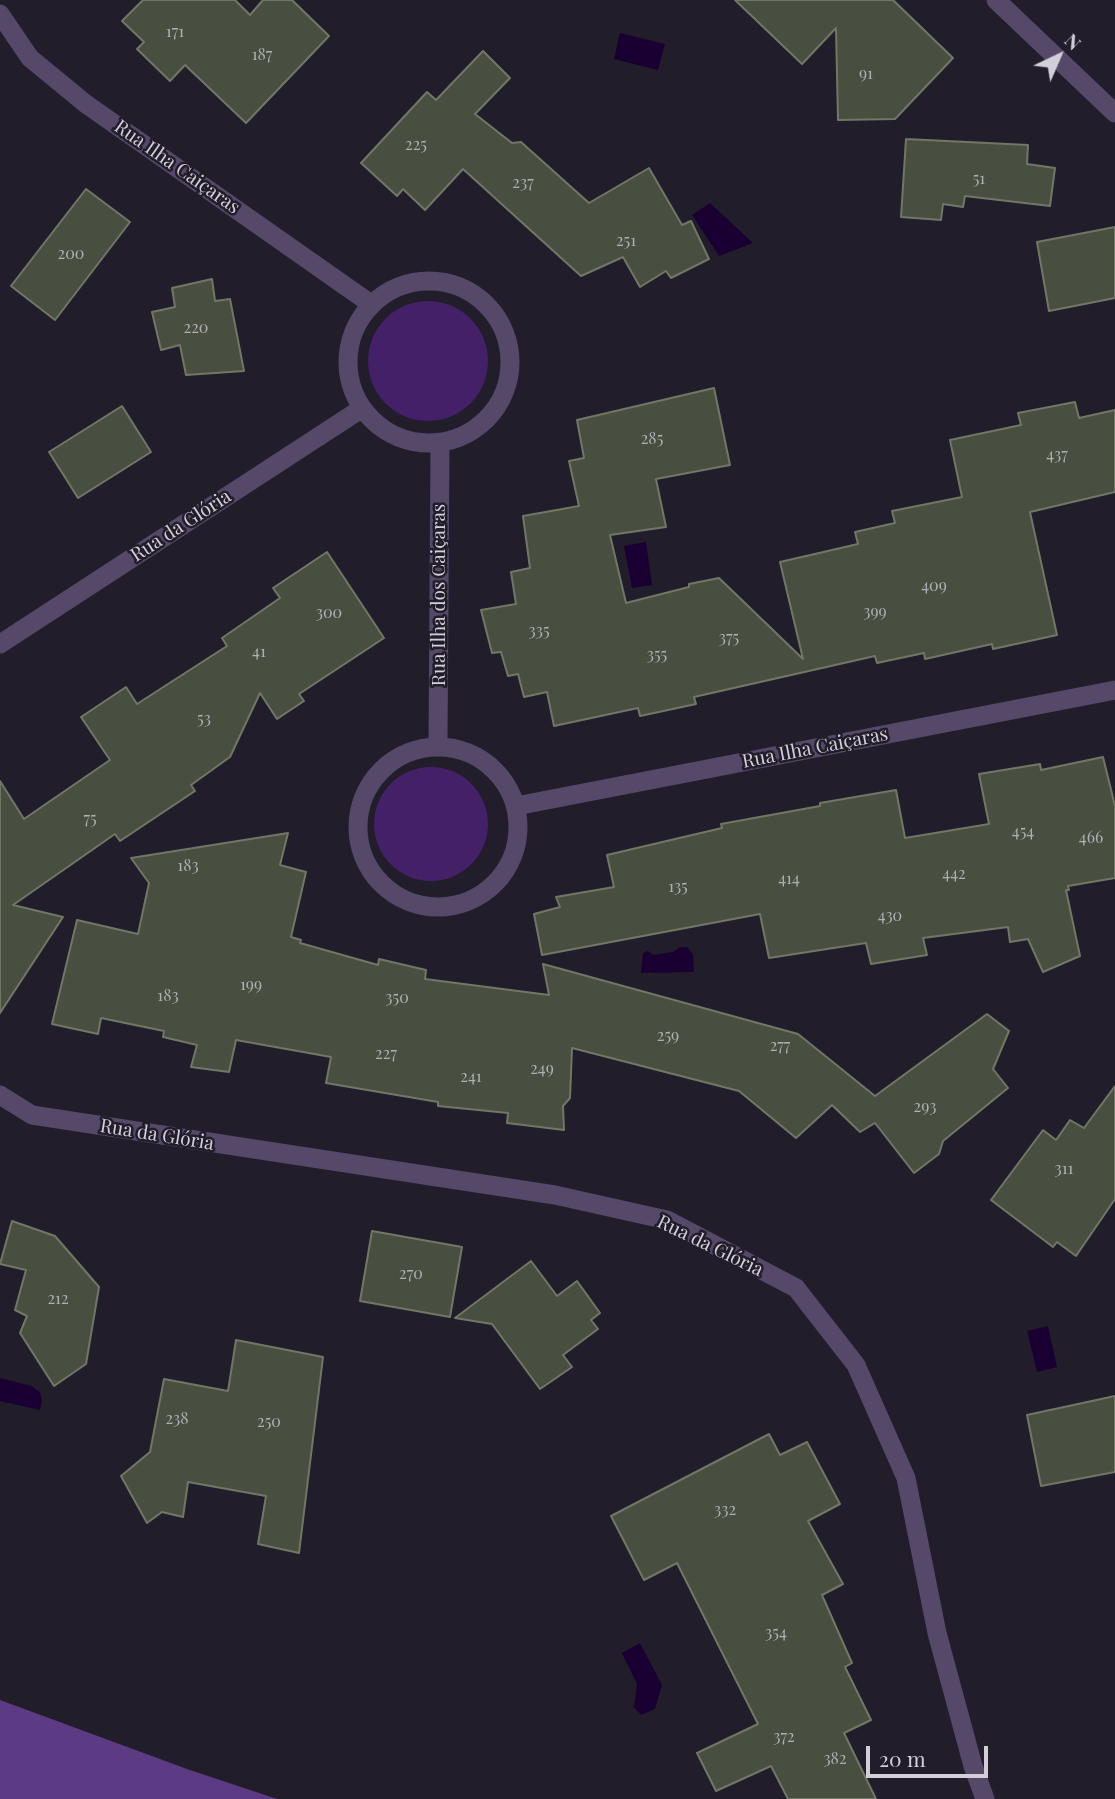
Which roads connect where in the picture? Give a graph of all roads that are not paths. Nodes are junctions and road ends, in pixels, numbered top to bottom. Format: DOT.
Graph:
graph roads {
  1 [pos="996,0"];
  2 [pos="0,14"];
  3 [pos="1115,113"];
  4 [pos="371,304"];
  5 [pos="361,409"];
  6 [pos="440,443"];
  7 [pos="0,644"];
  8 [pos="1115,690"];
  9 [pos="438,746"];
  10 [pos="516,806"];
  11 [pos="0,1094"];
  12 [pos="985,1799"];
  1 -- 3 [label="street"];
  2 -- 4 [label="street, Rua Ilha Caiçaras"];
  4 -- 5 [label="street"];
  4 -- 6 [label="street"];
  5 -- 6 [label="street"];
  5 -- 7 [label="street, Rua da Glória"];
  6 -- 9 [label="street, Rua Ilha dos Caiçaras"];
  8 -- 10 [label="street, Rua Ilha Caiçaras"];
  9 -- 10 [label="street"];
  9 -- 10 [label="street"];
  11 -- 12 [label="street, Rua da Glória"];
}
